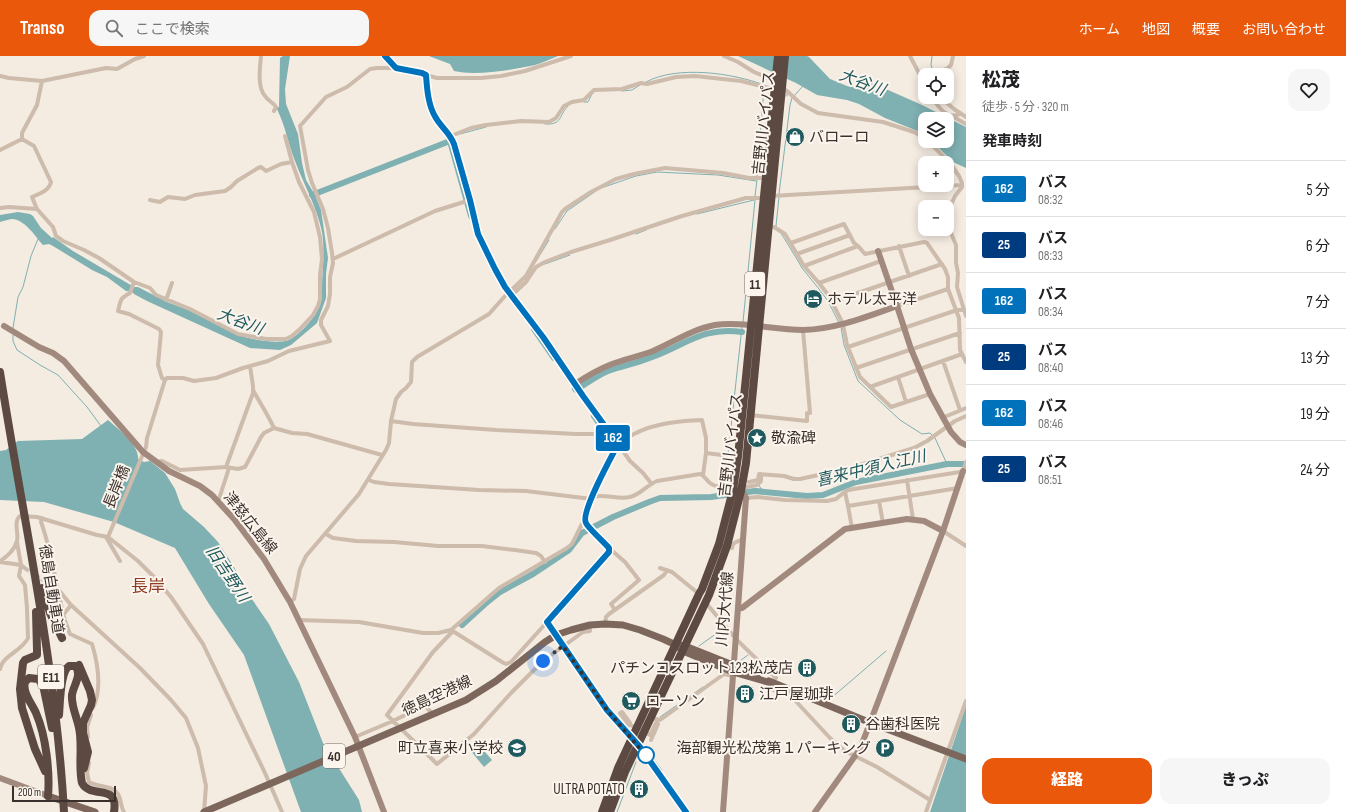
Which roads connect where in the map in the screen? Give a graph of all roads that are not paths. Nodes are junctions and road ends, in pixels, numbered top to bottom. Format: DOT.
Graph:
graph roads {
  1 [pos="144,56"];
  2 [pos="261,56"];
  3 [pos="385,56"];
  4 [pos="571,56"];
  5 [pos="724,56"];
  6 [pos="778,56"];
  7 [pos="785,56"];
  8 [pos="910,56"];
  9 [pos="953,56"];
  10 [pos="396,68"];
  11 [pos="947,68"];
  12 [pos="918,69"];
  13 [pos="426,75"];
  14 [pos="0,76"];
  15 [pos="42,81"];
  16 [pos="779,82"];
  17 [pos="769,88"];
  18 [pos="788,95"];
  19 [pos="937,104"];
  20 [pos="948,104"];
  21 [pos="806,107"];
  22 [pos="274,111"];
  23 [pos="944,112"];
  24 [pos="960,114"];
  25 [pos="954,115"];
  26 [pos="954,117"];
  27 [pos="966,117"];
  28 [pos="966,124"];
  29 [pos="918,134"];
  30 [pos="285,136"];
  31 [pos="451,136"];
  32 [pos="22,139"];
  33 [pos="935,148"];
  34 [pos="0,150"];
  35 [pos="292,162"];
  36 [pos="764,178"];
  37 [pos="962,185"];
  38 [pos="771,196"];
  39 [pos="150,200"];
  40 [pos="470,200"];
  41 [pos="0,208"];
  42 [pos="37,209"];
  43 [pos="771,227"];
  44 [pos="850,235"];
  45 [pos="790,243"];
  46 [pos="858,246"];
  47 [pos="899,246"];
  48 [pos="878,251"];
  49 [pos="798,254"];
  50 [pos="333,259"];
  51 [pos="881,261"];
  52 [pos="942,264"];
  53 [pos="804,266"];
  54 [pos="909,276"];
  55 [pos="134,283"];
  56 [pos="819,283"];
  57 [pos="889,283"];
  58 [pos="172,284"];
  59 [pos="948,289"];
  60 [pos="509,294"];
  61 [pos="166,300"];
  62 [pos="832,302"];
  63 [pos="896,306"];
  64 [pos="957,310"];
  65 [pos="965,310"];
  66 [pos="966,316"];
  67 [pos="841,325"];
  68 [pos="4,326"];
  69 [pos="752,326"];
  70 [pos="904,328"];
  71 [pos="803,330"];
  72 [pos="960,333"];
  73 [pos="848,347"];
  74 [pos="911,349"];
  75 [pos="962,354"];
  76 [pos="943,361"];
  77 [pos="966,362"];
  78 [pos="250,366"];
  79 [pos="856,368"];
  80 [pos="919,370"];
  81 [pos="0,372"];
  82 [pos="898,377"];
  83 [pos="165,380"];
  84 [pos="575,384"];
  85 [pos="870,387"];
  86 [pos="253,390"];
  87 [pos="930,394"];
  88 [pos="906,402"];
  89 [pos="966,408"];
  90 [pos="960,410"];
  91 [pos="750,415"];
  92 [pos="966,416"];
  93 [pos="942,418"];
  94 [pos="393,421"];
  95 [pos="947,427"];
  96 [pos="274,428"];
  97 [pos="607,433"];
  98 [pos="618,443"];
  99 [pos="966,445"];
  100 [pos="706,453"];
  101 [pos="382,455"];
  102 [pos="142,456"];
  103 [pos="735,457"];
  104 [pos="158,462"];
  105 [pos="966,462"];
  106 [pos="228,467"];
  107 [pos="964,470"];
  108 [pos="703,475"];
  109 [pos="369,480"];
  110 [pos="907,480"];
  111 [pos="708,481"];
  112 [pos="749,482"];
  113 [pos="758,482"];
  114 [pos="651,483"];
  115 [pos="725,485"];
  116 [pos="958,488"];
  117 [pos="740,491"];
  118 [pos="845,492"];
  119 [pos="910,495"];
  120 [pos="592,498"];
  121 [pos="879,501"];
  122 [pos="218,502"];
  123 [pos="848,506"];
  124 [pos="731,514"];
  125 [pos="42,518"];
  126 [pos="913,519"];
  127 [pos="882,523"];
  128 [pos="27,525"];
  129 [pos="589,526"];
  130 [pos="846,530"];
  131 [pos="943,531"];
  132 [pos="326,534"];
  133 [pos="107,537"];
  134 [pos="743,540"];
  135 [pos="17,541"];
  136 [pos="966,546"];
  137 [pos="609,548"];
  138 [pos="732,548"];
  139 [pos="0,561"];
  140 [pos="120,561"];
  141 [pos="544,562"];
  142 [pos="21,565"];
  143 [pos="660,568"];
  144 [pos="26,569"];
  145 [pos="667,570"];
  146 [pos="36,584"];
  147 [pos="52,586"];
  148 [pos="57,588"];
  149 [pos="699,594"];
  150 [pos="290,602"];
  151 [pos="706,603"];
  152 [pos="71,604"];
  153 [pos="739,609"];
  154 [pos="615,610"];
  155 [pos="64,615"];
  156 [pos="299,620"];
  157 [pos="547,622"];
  158 [pos="605,624"];
  159 [pos="590,625"];
  160 [pos="28,626"];
  161 [pos="33,626"];
  162 [pos="452,631"];
  163 [pos="556,636"];
  164 [pos="62,638"];
  165 [pos="736,639"];
  166 [pos="676,645"];
  167 [pos="563,646"];
  168 [pos="684,648"];
  169 [pos="78,663"];
  170 [pos="0,669"];
  171 [pos="733,671"];
  172 [pos="771,683"];
  173 [pos="966,701"];
  174 [pos="432,714"];
  175 [pos="651,718"];
  176 [pos="392,721"];
  177 [pos="871,723"];
  178 [pos="629,736"];
  179 [pos="355,737"];
  180 [pos="651,740"];
  181 [pos="638,745"];
  182 [pos="856,757"];
  183 [pos="966,759"];
  184 [pos="615,760"];
  185 [pos="630,768"];
  186 [pos="61,770"];
  187 [pos="0,778"];
  188 [pos="63,789"];
  189 [pos="48,796"];
  190 [pos="930,800"];
  191 [pos="64,812"];
  192 [pos="95,812"];
  193 [pos="115,812"];
  194 [pos="124,812"];
  195 [pos="204,812"];
  196 [pos="282,812"];
  197 [pos="384,812"];
  198 [pos="602,812"];
  199 [pos="610,812"];
  200 [pos="686,812"];
  201 [pos="723,812"];
  202 [pos="815,812"];
  203 [pos="926,812"];
  1 -- 15 [label="street"];
  2 -- 22 [label="street"];
  3 -- 10 [label="main road"];
  4 -- 13 [label="street"];
  5 -- 16 [label="street"];
  6 -- 16 [label="highway, 吉野川バイパス / 11"];
  7 -- 16 [label="highway, 吉野川バイパス / 11"];
  8 -- 12 [label="street"];
  9 -- 11 [label="street"];
  10 -- 13 [label="main road"];
  10 -- 50 [label="street"];
  13 -- 31 [label="main road"];
  14 -- 15 [label="street"];
  15 -- 32 [label="street"];
  16 -- 21 [label="street"];
  16 -- 36 [label="highway, 吉野川バイパス / 11"];
  16 -- 38 [label="highway, 吉野川バイパス / 11"];
  17 -- 31 [label="street"];
  18 -- 21 [label="street"];
  19 -- 23 [label="street"];
  20 -- 24 [label="street"];
  21 -- 29 [label="street"];
  24 -- 25 [label="street"];
  24 -- 27 [label="street"];
  26 -- 28 [label="street"];
  30 -- 35 [label="street"];
  31 -- 40 [label="main road"];
  32 -- 34 [label="street"];
  32 -- 42 [label="street"];
  33 -- 37 [label="street"];
  35 -- 39 [label="street"];
  35 -- 61 [label="street"];
  36 -- 38 [label="highway, 吉野川バイパス / 11"];
  36 -- 60 [label="street"];
  37 -- 38 [label="street"];
  37 -- 65 [label="street"];
  38 -- 43 [label="highway, 吉野川バイパス / 11"];
  38 -- 60 [label="street"];
  38 -- 69 [label="highway, 吉野川バイパス / 11"];
  40 -- 50 [label="street"];
  40 -- 60 [label="main road"];
  41 -- 42 [label="street"];
  42 -- 55 [label="street"];
  43 -- 45 [label="street"];
  43 -- 69 [label="highway, 吉野川バイパス / 11"];
  44 -- 45 [label="street"];
  44 -- 46 [label="street"];
  44 -- 49 [label="street"];
  45 -- 49 [label="street"];
  46 -- 48 [label="street"];
  46 -- 53 [label="street"];
  47 -- 48 [label="street"];
  47 -- 52 [label="street"];
  47 -- 54 [label="street"];
  48 -- 51 [label="main road"];
  49 -- 53 [label="street"];
  50 -- 78 [label="street"];
  51 -- 56 [label="street"];
  51 -- 57 [label="main road"];
  52 -- 54 [label="street"];
  52 -- 59 [label="street"];
  53 -- 56 [label="street"];
  54 -- 57 [label="street"];
  55 -- 61 [label="street"];
  55 -- 83 [label="street"];
  56 -- 62 [label="street"];
  57 -- 62 [label="street"];
  57 -- 63 [label="main road"];
  58 -- 61 [label="street"];
  59 -- 63 [label="street"];
  59 -- 64 [label="street"];
  60 -- 84 [label="main road"];
  60 -- 94 [label="street"];
  62 -- 67 [label="street"];
  63 -- 67 [label="main road"];
  63 -- 70 [label="main road"];
  64 -- 65 [label="street"];
  64 -- 70 [label="street"];
  64 -- 72 [label="street"];
  65 -- 66 [label="street"];
  67 -- 71 [label="main road"];
  67 -- 73 [label="street"];
  68 -- 102 [label="main road, 津慈広島線"];
  69 -- 71 [label="main road"];
  69 -- 84 [label="main road"];
  69 -- 91 [label="highway, 吉野川バイパス / 11"];
  69 -- 103 [label="highway, 吉野川バイパス / 11"];
  70 -- 73 [label="street"];
  70 -- 74 [label="main road"];
  71 -- 91 [label="street"];
  72 -- 74 [label="street"];
  72 -- 75 [label="street"];
  73 -- 79 [label="street"];
  74 -- 79 [label="street"];
  74 -- 80 [label="main road"];
  75 -- 76 [label="street"];
  75 -- 77 [label="street"];
  76 -- 80 [label="street"];
  76 -- 90 [label="street"];
  78 -- 83 [label="street"];
  78 -- 86 [label="street"];
  79 -- 85 [label="street"];
  80 -- 82 [label="street"];
  80 -- 87 [label="main road"];
  81 -- 128 [label="highway, 徳島自動車道 / E11"];
  82 -- 85 [label="street"];
  82 -- 88 [label="street"];
  83 -- 102 [label="street, 長岸橋"];
  84 -- 97 [label="main road"];
  85 -- 88 [label="street"];
  86 -- 96 [label="street"];
  86 -- 106 [label="street"];
  87 -- 88 [label="street"];
  87 -- 93 [label="main road"];
  89 -- 90 [label="street"];
  90 -- 93 [label="street"];
  91 -- 117 [label="highway, 吉野川バイパス / 11"];
  92 -- 95 [label="street"];
  93 -- 95 [label="main road"];
  94 -- 97 [label="street"];
  94 -- 101 [label="street"];
  95 -- 99 [label="main road"];
  95 -- 113 [label="street"];
  96 -- 101 [label="street"];
  96 -- 106 [label="street"];
  97 -- 98 [label="main road"];
  98 -- 100 [label="street"];
  98 -- 114 [label="street"];
  98 -- 120 [label="main road"];
  100 -- 103 [label="street"];
  100 -- 108 [label="street"];
  101 -- 109 [label="street"];
  102 -- 104 [label="main road, 津慈広島線"];
  102 -- 133 [label="street, 長岸橋"];
  103 -- 117 [label="highway, 吉野川バイパス / 11"];
  104 -- 106 [label="street"];
  104 -- 122 [label="main road, 津慈広島線"];
  105 -- 107 [label="street"];
  106 -- 122 [label="street"];
  107 -- 110 [label="street"];
  107 -- 116 [label="main road"];
  108 -- 111 [label="street"];
  108 -- 114 [label="street"];
  109 -- 120 [label="street"];
  109 -- 132 [label="street"];
  110 -- 118 [label="street"];
  110 -- 119 [label="street"];
  111 -- 115 [label="street"];
  111 -- 117 [label="street"];
  112 -- 113 [label="street"];
  113 -- 117 [label="street"];
  114 -- 120 [label="street"];
  116 -- 119 [label="street"];
  116 -- 131 [label="main road"];
  117 -- 118 [label="street"];
  117 -- 124 [label="highway, 吉野川バイパス / 11"];
  117 -- 134 [label="main road, 川内大代線"];
  118 -- 123 [label="street"];
  119 -- 121 [label="street"];
  119 -- 126 [label="street"];
  120 -- 129 [label="main road"];
  121 -- 123 [label="street"];
  121 -- 127 [label="street"];
  122 -- 150 [label="main road, 津慈広島線"];
  123 -- 130 [label="street"];
  124 -- 149 [label="highway, 吉野川バイパス / 11"];
  124 -- 151 [label="highway, 吉野川バイパス / 11"];
  125 -- 133 [label="street"];
  125 -- 135 [label="street"];
  125 -- 148 [label="street"];
  126 -- 127 [label="main road"];
  126 -- 131 [label="main road"];
  127 -- 130 [label="main road"];
  128 -- 146 [label="highway, 徳島自動車道 / E11"];
  128 -- 164 [label="highway"];
  129 -- 137 [label="main road"];
  129 -- 141 [label="street"];
  130 -- 153 [label="main road"];
  131 -- 136 [label="street"];
  131 -- 177 [label="main road"];
  132 -- 141 [label="street"];
  132 -- 150 [label="street"];
  133 -- 140 [label="street"];
  133 -- 196 [label="street"];
  134 -- 138 [label="street"];
  134 -- 153 [label="main road, 川内大代線"];
  135 -- 139 [label="street"];
  135 -- 142 [label="street"];
  137 -- 154 [label="street"];
  137 -- 157 [label="main road"];
  139 -- 142 [label="street"];
  141 -- 162 [label="street"];
  142 -- 144 [label="street"];
  142 -- 160 [label="street"];
  143 -- 145 [label="street"];
  145 -- 149 [label="street"];
  145 -- 154 [label="street"];
  146 -- 186 [label="highway, 徳島自動車道 / E11"];
  146 -- 189 [label="highway"];
  147 -- 148 [label="street"];
  148 -- 152 [label="street"];
  148 -- 155 [label="street"];
  149 -- 151 [label="street"];
  149 -- 166 [label="highway, 吉野川バイパス / 11"];
  150 -- 156 [label="main road, 津慈広島線"];
  151 -- 165 [label="street"];
  151 -- 168 [label="highway, 吉野川バイパス / 11"];
  152 -- 155 [label="street"];
  152 -- 195 [label="street"];
  153 -- 165 [label="main road, 川内大代線"];
  154 -- 158 [label="street"];
  155 -- 194 [label="street"];
  156 -- 162 [label="street"];
  156 -- 179 [label="main road, 津慈広島線"];
  157 -- 162 [label="street"];
  157 -- 163 [label="main road"];
  158 -- 159 [label="main road, 徳島空港線 / 40"];
  158 -- 166 [label="main road, 徳島空港線 / 40"];
  159 -- 163 [label="main road, 徳島空港線 / 40"];
  159 -- 167 [label="street"];
  160 -- 161 [label="street"];
  160 -- 170 [label="street"];
  162 -- 176 [label="street"];
  163 -- 167 [label="main road"];
  163 -- 174 [label="main road, 徳島空港線 / 40"];
  165 -- 171 [label="main road, 川内大代線"];
  165 -- 172 [label="street"];
  166 -- 168 [label="main road, 徳島空港線 / 40"];
  166 -- 178 [label="highway, 吉野川バイパス / 11"];
  167 -- 176 [label="street"];
  167 -- 178 [label="main road"];
  168 -- 171 [label="main road, 徳島空港線 / 40"];
  168 -- 175 [label="highway, 吉野川バイパス / 11"];
  169 -- 193 [label="highway"];
  171 -- 172 [label="main road, 徳島空港線 / 40"];
  171 -- 175 [label="street"];
  171 -- 201 [label="main road, 川内大代線"];
  172 -- 177 [label="main road, 徳島空港線 / 40"];
  172 -- 182 [label="street"];
  173 -- 190 [label="street"];
  174 -- 176 [label="street"];
  174 -- 195 [label="main road, 徳島空港線 / 40"];
  175 -- 181 [label="highway, 吉野川バイパス / 11"];
  176 -- 179 [label="street"];
  177 -- 182 [label="main road"];
  177 -- 183 [label="main road, 徳島空港線 / 40"];
  178 -- 180 [label="street"];
  178 -- 181 [label="main road"];
  178 -- 198 [label="highway, 吉野川バイパス / 11"];
  179 -- 197 [label="main road, 津慈広島線"];
  181 -- 199 [label="highway, 吉野川バイパス / 11"];
  181 -- 200 [label="main road"];
  182 -- 190 [label="street"];
  182 -- 202 [label="main road"];
  184 -- 185 [label="street"];
  186 -- 188 [label="highway, 徳島自動車道 / E11"];
  186 -- 193 [label="highway"];
  187 -- 189 [label="main road"];
  188 -- 189 [label="highway"];
  188 -- 191 [label="highway, 徳島自動車道 / E11"];
  189 -- 192 [label="main road"];
  190 -- 203 [label="street"];
}
